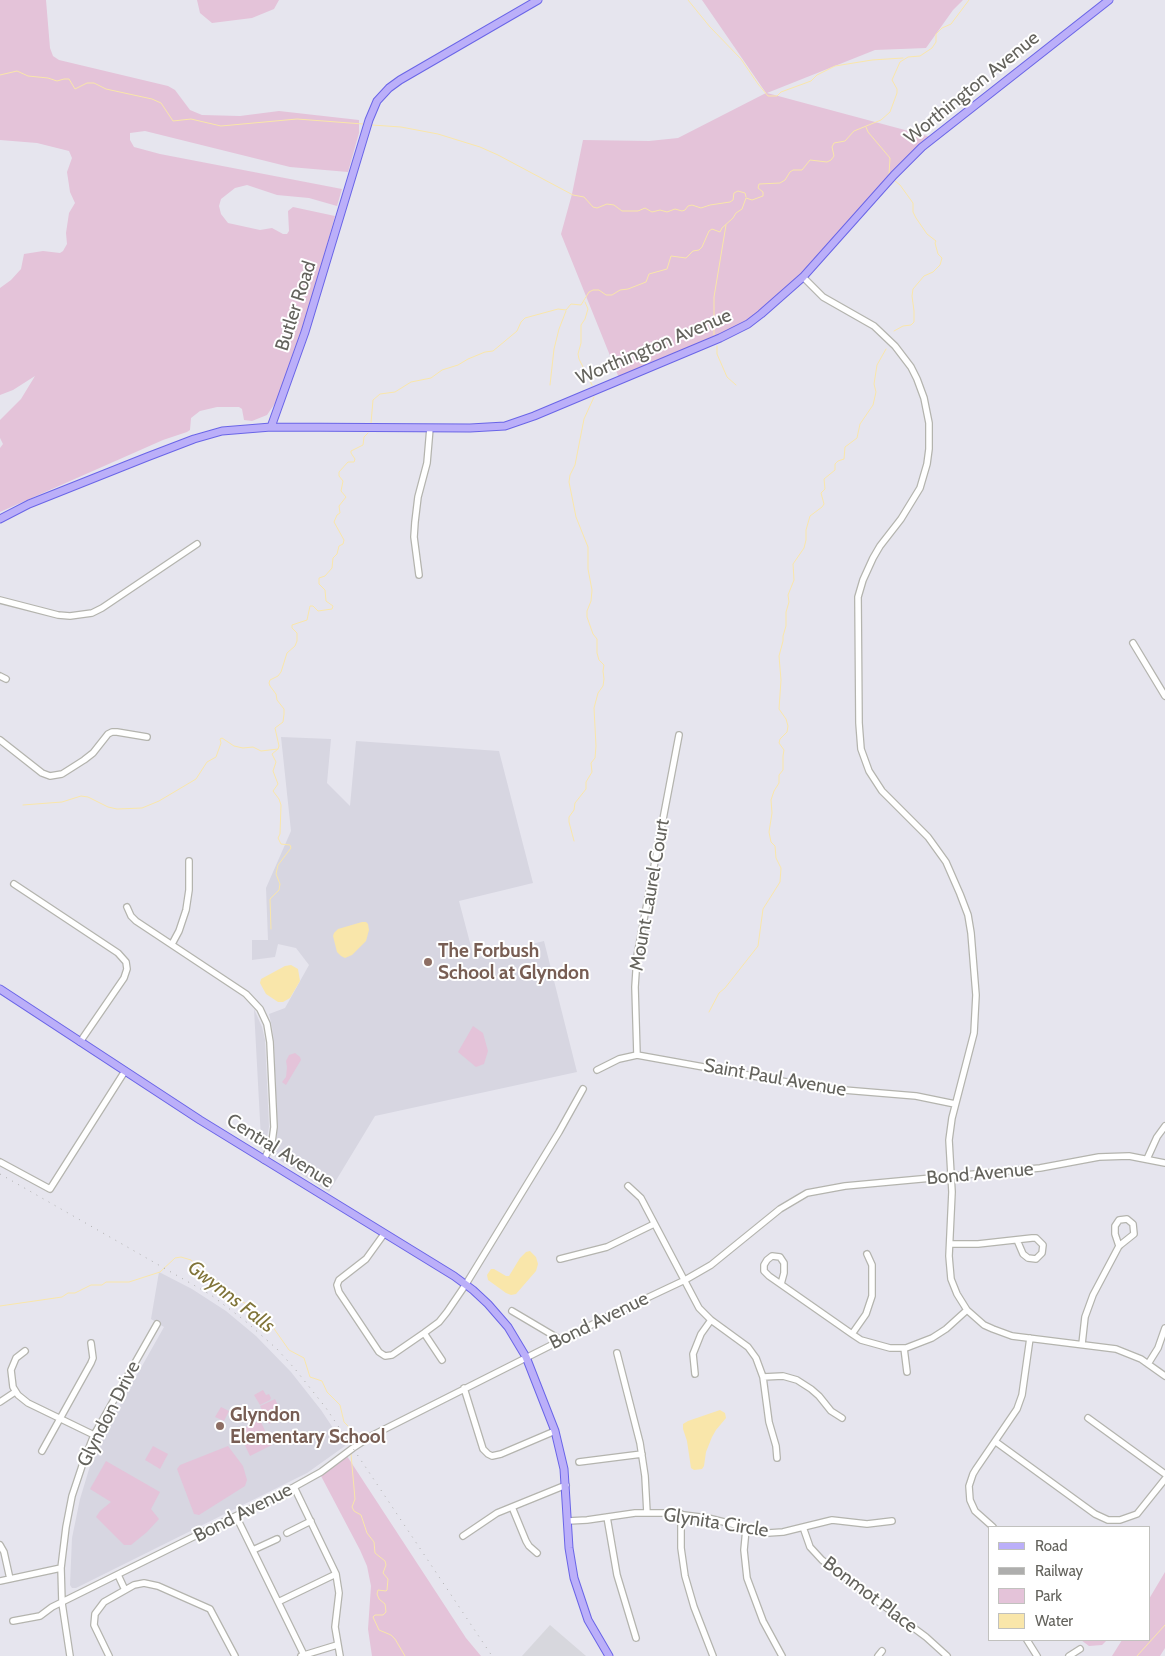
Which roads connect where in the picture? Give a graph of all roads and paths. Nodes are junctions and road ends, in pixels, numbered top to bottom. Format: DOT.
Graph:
graph roads {
  1 [pos="538,0"];
  2 [pos="1109,0"];
  3 [pos="803,277"];
  4 [pos="271,427"];
  5 [pos="430,428"];
  6 [pos="0,519"];
  7 [pos="197,544"];
  8 [pos="419,575"];
  9 [pos="0,600"];
  10 [pos="1133,643"];
  11 [pos="1165,696"];
  12 [pos="678,735"];
  13 [pos="148,737"];
  14 [pos="0,740"];
  15 [pos="189,861"];
  16 [pos="14,884"];
  17 [pos="127,907"];
  18 [pos="172,944"];
  19 [pos="0,989"];
  20 [pos="80,1042"];
  21 [pos="637,1055"];
  22 [pos="597,1070"];
  23 [pos="125,1071"];
  24 [pos="583,1089"];
  25 [pos="955,1104"];
  26 [pos="1165,1126"];
  27 [pos="1147,1159"];
  28 [pos="264,1160"];
  29 [pos="0,1162"];
  30 [pos="1165,1163"];
  31 [pos="951,1177"];
  32 [pos="628,1186"];
  33 [pos="654,1224"];
  34 [pos="384,1234"];
  35 [pos="1017,1240"];
  36 [pos="950,1244"];
  37 [pos="1119,1246"];
  38 [pos="867,1254"];
  39 [pos="560,1259"];
  40 [pos="685,1280"];
  41 [pos="466,1284"];
  42 [pos="781,1284"];
  43 [pos="967,1310"];
  44 [pos="512,1311"];
  45 [pos="711,1320"];
  46 [pos="157,1324"];
  47 [pos="1165,1328"];
  48 [pos="424,1333"];
  49 [pos="852,1334"];
  50 [pos="1030,1338"];
  51 [pos="561,1340"];
  52 [pos="91,1343"];
  53 [pos="1082,1344"];
  54 [pos="904,1348"];
  55 [pos="25,1351"];
  56 [pos="617,1353"];
  57 [pos="526,1357"];
  58 [pos="442,1360"];
  59 [pos="1148,1364"];
  60 [pos="907,1372"];
  61 [pos="694,1374"];
  62 [pos="1165,1376"];
  63 [pos="763,1377"];
  64 [pos="464,1388"];
  65 [pos="15,1392"];
  66 [pos="0,1402"];
  67 [pos="842,1418"];
  68 [pos="1088,1418"];
  69 [pos="60,1420"];
  70 [pos="554,1431"];
  71 [pos="94,1435"];
  72 [pos="996,1442"];
  73 [pos="42,1451"];
  74 [pos="642,1454"];
  75 [pos="777,1458"];
  76 [pos="579,1462"];
  77 [pos="1165,1474"];
  78 [pos="1165,1479"];
  79 [pos="566,1485"];
  80 [pos="294,1488"];
  81 [pos="512,1507"];
  82 [pos="646,1513"];
  83 [pos="681,1514"];
  84 [pos="236,1516"];
  85 [pos="607,1517"];
  86 [pos="311,1521"];
  87 [pos="568,1521"];
  88 [pos="892,1521"];
  89 [pos="992,1526"];
  90 [pos="803,1527"];
  91 [pos="746,1529"];
  92 [pos="287,1533"];
  93 [pos="462,1536"];
  94 [pos="277,1538"];
  95 [pos="0,1545"];
  96 [pos="253,1550"];
  97 [pos="537,1553"];
  98 [pos="61,1568"];
  99 [pos="336,1574"];
  100 [pos="118,1575"];
  101 [pos="10,1579"];
  102 [pos="0,1581"];
  103 [pos="125,1590"];
  104 [pos="62,1602"];
  105 [pos="278,1602"];
  106 [pos="13,1621"];
  107 [pos="636,1638"];
  108 [pos="1028,1641"];
  109 [pos="337,1645"];
  110 [pos="1080,1649"];
  111 [pos="70,1656"];
  112 [pos="109,1656"];
  113 [pos="235,1656"];
  114 [pos="302,1656"];
  115 [pos="340,1656"];
  116 [pos="609,1656"];
  117 [pos="713,1656"];
  118 [pos="782,1656"];
  119 [pos="947,1656"];
  120 [pos="1037,1656"];
  121 [pos="1069,1656"];
  1 -- 4 [label="main road, Butler Road"];
  2 -- 3 [label="main road, Worthington Avenue"];
  3 -- 5 [label="main road, Worthington Avenue"];
  3 -- 25 [label="street"];
  4 -- 5 [label="main road, Worthington Avenue"];
  4 -- 6 [label="main road"];
  5 -- 8 [label="street"];
  7 -- 9 [label="street"];
  10 -- 11 [label="street"];
  12 -- 21 [label="street, Mount Laurel Court"];
  13 -- 14 [label="street"];
  15 -- 18 [label="street"];
  16 -- 20 [label="street"];
  17 -- 18 [label="street"];
  18 -- 28 [label="street"];
  19 -- 20 [label="main road, Central Avenue"];
  20 -- 23 [label="main road, Central Avenue"];
  21 -- 22 [label="street, Saint Paul Avenue"];
  21 -- 25 [label="street, Saint Paul Avenue"];
  23 -- 28 [label="main road, Central Avenue"];
  23 -- 29 [label="street"];
  24 -- 41 [label="street"];
  25 -- 31 [label="street"];
  26 -- 27 [label="street"];
  27 -- 30 [label="street, Bond Avenue"];
  27 -- 31 [label="street, Bond Avenue"];
  28 -- 34 [label="main road, Central Avenue"];
  31 -- 36 [label="street"];
  31 -- 40 [label="street, Bond Avenue"];
  32 -- 33 [label="street"];
  33 -- 39 [label="street"];
  33 -- 40 [label="street"];
  34 -- 41 [label="main road, Central Avenue"];
  34 -- 48 [label="street"];
  35 -- 35 [label="street"];
  35 -- 36 [label="street"];
  36 -- 43 [label="street"];
  37 -- 37 [label="street"];
  37 -- 53 [label="street"];
  38 -- 49 [label="street"];
  40 -- 45 [label="street"];
  40 -- 51 [label="street, Bond Avenue"];
  41 -- 48 [label="street"];
  41 -- 57 [label="main road, Central Avenue"];
  42 -- 42 [label="street"];
  42 -- 49 [label="street"];
  43 -- 50 [label="street"];
  43 -- 54 [label="street"];
  44 -- 51 [label="street"];
  45 -- 61 [label="street"];
  45 -- 63 [label="street"];
  46 -- 71 [label="street, Glyndon Drive"];
  47 -- 59 [label="street"];
  48 -- 58 [label="street"];
  49 -- 54 [label="street"];
  50 -- 53 [label="street"];
  50 -- 72 [label="street"];
  51 -- 57 [label="street, Bond Avenue"];
  52 -- 69 [label="street"];
  53 -- 59 [label="street"];
  54 -- 60 [label="street"];
  55 -- 65 [label="street"];
  56 -- 74 [label="street"];
  57 -- 64 [label="street, Bond Avenue"];
  57 -- 70 [label="main road, Central Avenue"];
  59 -- 62 [label="street"];
  63 -- 67 [label="street"];
  63 -- 75 [label="street"];
  64 -- 70 [label="street"];
  64 -- 80 [label="street, Bond Avenue"];
  65 -- 66 [label="street"];
  65 -- 69 [label="street"];
  68 -- 77 [label="street"];
  69 -- 71 [label="street"];
  69 -- 73 [label="street"];
  70 -- 79 [label="main road, Central Avenue"];
  71 -- 98 [label="street, Glyndon Drive"];
  72 -- 78 [label="street"];
  72 -- 89 [label="street"];
  74 -- 76 [label="street"];
  74 -- 82 [label="street"];
  79 -- 81 [label="street"];
  79 -- 87 [label="main road, Central Avenue"];
  80 -- 84 [label="street, Bond Avenue"];
  80 -- 86 [label="street"];
  81 -- 93 [label="street"];
  81 -- 97 [label="street"];
  82 -- 83 [label="street, Glynita Circle"];
  82 -- 85 [label="street, Glynita Circle"];
  83 -- 91 [label="street, Glynita Circle"];
  83 -- 117 [label="street"];
  84 -- 96 [label="street"];
  84 -- 100 [label="street, Bond Avenue"];
  85 -- 87 [label="street, Glynita Circle"];
  85 -- 107 [label="street"];
  86 -- 92 [label="street"];
  86 -- 99 [label="street"];
  87 -- 116 [label="main road, Central Avenue"];
  88 -- 90 [label="street, Glynita Circle"];
  90 -- 91 [label="street, Glynita Circle"];
  90 -- 119 [label="street, Bonmot Place"];
  91 -- 118 [label="street"];
  94 -- 96 [label="street"];
  95 -- 101 [label="street"];
  96 -- 105 [label="street"];
  98 -- 101 [label="street"];
  98 -- 104 [label="street, Glyndon Drive"];
  99 -- 105 [label="street"];
  99 -- 109 [label="street"];
  100 -- 103 [label="street"];
  100 -- 104 [label="street, Bond Avenue"];
  101 -- 102 [label="street"];
  103 -- 112 [label="street"];
  103 -- 113 [label="street"];
  104 -- 106 [label="street, Bond Avenue"];
  104 -- 111 [label="street, Glyndon Drive"];
  105 -- 114 [label="street"];
  108 -- 120 [label="street"];
  109 -- 114 [label="street"];
  109 -- 115 [label="street"];
  110 -- 121 [label="street"];
}
